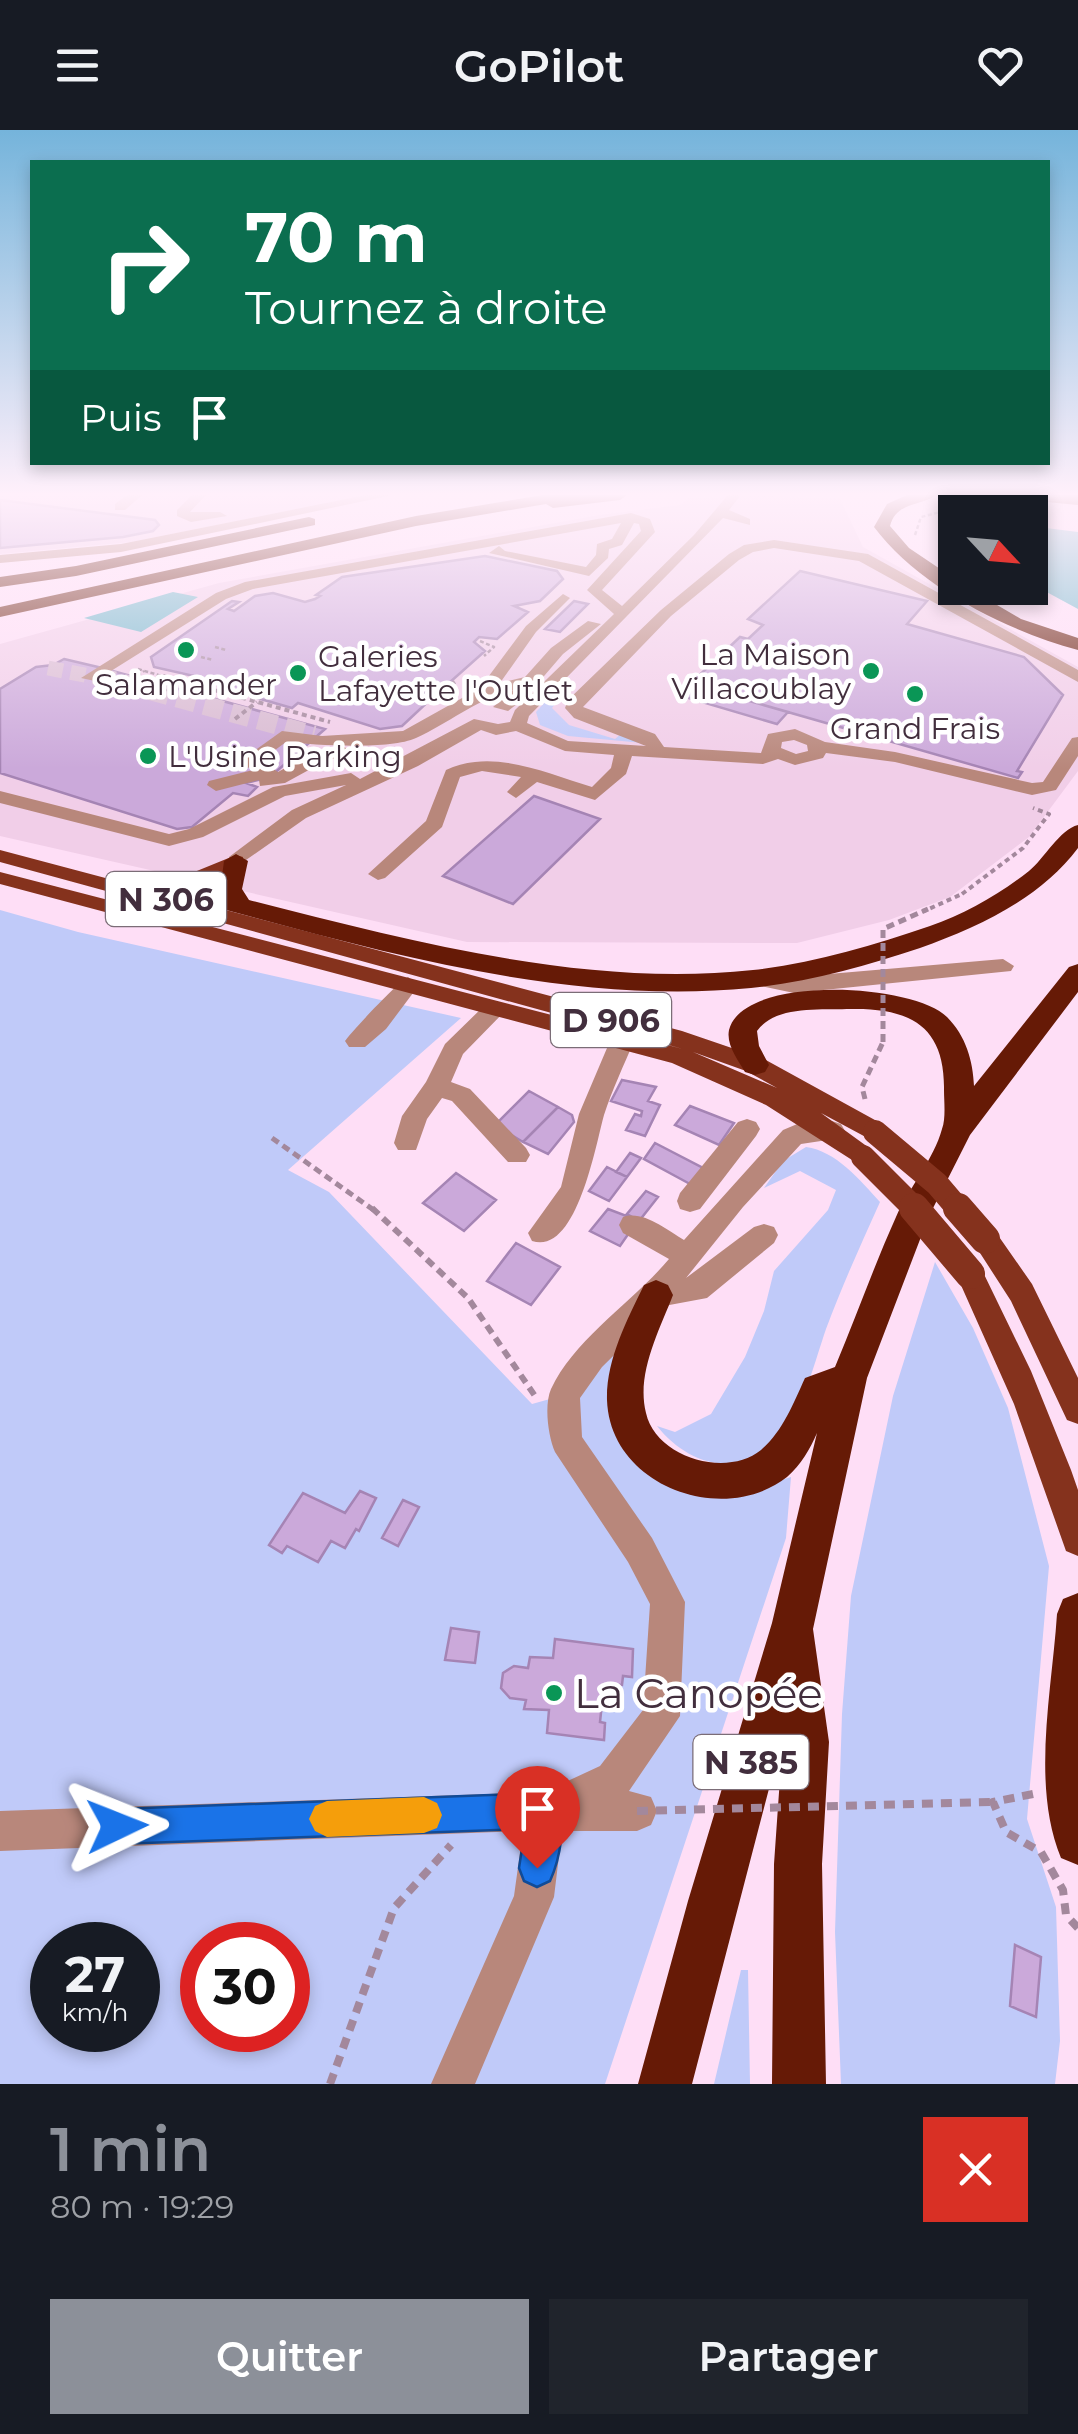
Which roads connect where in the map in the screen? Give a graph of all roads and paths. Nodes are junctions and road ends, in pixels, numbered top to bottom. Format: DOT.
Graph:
graph roads {
  1 [pos="54,586"];
  2 [pos="117,586"];
  3 [pos="247,586"];
  4 [pos="598,586"];
  5 [pos="641,586"];
  6 [pos="650,586"];
  7 [pos="699,586"];
  8 [pos="916,586"];
  9 [pos="0,598"];
  10 [pos="562,598"];
  11 [pos="636,600"];
  12 [pos="984,605"];
  13 [pos="672,608"];
  14 [pos="618,609"];
  15 [pos="0,612"];
  16 [pos="480,641"];
  17 [pos="1078,644"];
  18 [pos="215,646"];
  19 [pos="226,650"];
  20 [pos="201,656"];
  21 [pos="484,656"];
  22 [pos="213,660"];
  23 [pos="135,668"];
  24 [pos="144,670"];
  25 [pos="1078,677"];
  26 [pos="89,678"];
  27 [pos="179,680"];
  28 [pos="531,680"];
  29 [pos="456,682"];
  30 [pos="119,687"];
  31 [pos="427,689"];
  32 [pos="486,692"];
  33 [pos="155,697"];
  34 [pos="257,702"];
  35 [pos="502,707"];
  36 [pos="481,718"];
  37 [pos="234,719"];
  38 [pos="519,720"];
  39 [pos="818,721"];
  40 [pos="329,722"];
  41 [pos="811,741"];
  42 [pos="1078,742"];
  43 [pos="301,745"];
  44 [pos="624,748"];
  45 [pos="363,750"];
  46 [pos="658,751"];
  47 [pos="412,762"];
  48 [pos="534,776"];
  49 [pos="353,783"];
  50 [pos="255,785"];
  51 [pos="516,792"];
  52 [pos="0,797"];
  53 [pos="1032,807"];
  54 [pos="1078,832"];
  55 [pos="0,846"];
  56 [pos="0,856"];
  57 [pos="236,862"];
  58 [pos="378,874"];
  59 [pos="0,878"];
  60 [pos="164,886"];
  61 [pos="240,905"];
  62 [pos="332,943"];
  63 [pos="306,956"];
  64 [pos="1003,966"];
  65 [pos="1078,974"];
  66 [pos="754,978"];
  67 [pos="408,985"];
  68 [pos="494,1009"];
  69 [pos="357,1041"];
  70 [pos="622,1041"];
  71 [pos="755,1065"];
  72 [pos="437,1086"];
  73 [pos="958,1128"];
  74 [pos="747,1130"];
  75 [pos="832,1131"];
  76 [pos="870,1134"];
  77 [pos="272,1138"];
  78 [pos="407,1143"];
  79 [pos="517,1155"];
  80 [pos="734,1199"];
  81 [pos="633,1225"];
  82 [pos="542,1233"];
  83 [pos="764,1235"];
  84 [pos="686,1255"];
  85 [pos="656,1295"];
  86 [pos="849,1378"];
  87 [pos="537,1398"];
  88 [pos="1078,1410"];
  89 [pos="1078,1538"];
  90 [pos="1078,1614"];
  91 [pos="794,1623"];
  92 [pos="1041,1792"];
  93 [pos="993,1802"];
  94 [pos="545,1811"];
  95 [pos="636,1811"];
  96 [pos="480,1813"];
  97 [pos="1078,1827"];
  98 [pos="0,1831"];
  99 [pos="1078,1841"];
  100 [pos="1078,1928"];
  101 [pos="330,2084"];
  102 [pos="453,2084"];
  103 [pos="665,2084"];
  104 [pos="799,2084"];
  1 -- 9 [label="highway"];
  2 -- 15 [label="highway"];
  3 -- 26 [label="street"];
  4 -- 14 [label="street"];
  5 -- 14 [label="street"];
  6 -- 11 [label="street"];
  7 -- 13 [label="street"];
  8 -- 25 [label="street"];
  10 -- 32 [label="street"];
  11 -- 13 [label="street"];
  11 -- 14 [label="street"];
  12 -- 17 [label="highway"];
  13 -- 46 [label="street"];
  14 -- 28 [label="street"];
  14 -- 38 [label="street"];
  16 -- 21 [label="path"];
  18 -- 19 [label="path"];
  20 -- 22 [label="path"];
  23 -- 24 [label="path"];
  24 -- 27 [label="path"];
  24 -- 30 [label="path"];
  27 -- 33 [label="path"];
  27 -- 34 [label="path"];
  28 -- 32 [label="street"];
  28 -- 35 [label="street"];
  29 -- 31 [label="path"];
  32 -- 36 [label="street"];
  34 -- 37 [label="path"];
  34 -- 40 [label="path"];
  35 -- 36 [label="street"];
  35 -- 38 [label="street"];
  36 -- 38 [label="street"];
  36 -- 43 [label="street"];
  36 -- 47 [label="street"];
  38 -- 44 [label="street"];
  39 -- 41 [label="street"];
  41 -- 42 [label="street"];
  41 -- 46 [label="street"];
  44 -- 46 [label="street"];
  44 -- 48 [label="street"];
  45 -- 47 [label="street"];
  45 -- 49 [label="street"];
  45 -- 50 [label="street"];
  47 -- 49 [label="street"];
  48 -- 51 [label="street"];
  48 -- 58 [label="street"];
  49 -- 52 [label="street"];
  49 -- 57 [label="street"];
  53 -- 76 [label="path, bridge"];
  54 -- 66 [label="highway"];
  55 -- 60 [label="main road"];
  56 -- 62 [label="main road, N 306"];
  57 -- 60 [label="main road"];
  57 -- 61 [label="highway"];
  59 -- 63 [label="main road, N 306"];
  60 -- 61 [label="highway"];
  61 -- 66 [label="highway"];
  62 -- 71 [label="main road, D 906"];
  63 -- 67 [label="main road, D 906"];
  64 -- 66 [label="street"];
  65 -- 73 [label="highway, N 385"];
  67 -- 68 [label="main road, D 906"];
  67 -- 69 [label="street"];
  68 -- 70 [label="main road, D 906"];
  68 -- 72 [label="street"];
  70 -- 75 [label="main road, D 906"];
  70 -- 82 [label="street"];
  71 -- 73 [label="highway"];
  71 -- 76 [label="main road, D 906"];
  72 -- 78 [label="street"];
  72 -- 79 [label="street"];
  73 -- 86 [label="highway, N 385"];
  74 -- 80 [label="street"];
  75 -- 76 [label="main road, D 906"];
  75 -- 80 [label="street"];
  76 -- 88 [label="main road, D 906, bridge"];
  76 -- 89 [label="main road, D 906, bridge"];
  77 -- 87 [label="path"];
  80 -- 84 [label="street"];
  81 -- 84 [label="street"];
  83 -- 85 [label="street"];
  84 -- 85 [label="street"];
  85 -- 86 [label="highway"];
  85 -- 94 [label="street"];
  86 -- 91 [label="highway, N 385"];
  90 -- 97 [label="highway"];
  91 -- 103 [label="highway, N 385"];
  91 -- 104 [label="highway"];
  92 -- 93 [label="path"];
  93 -- 95 [label="path, bridge"];
  93 -- 100 [label="path"];
  94 -- 95 [label="street"];
  94 -- 96 [label="street"];
  94 -- 102 [label="street"];
  96 -- 98 [label="street"];
  96 -- 101 [label="path"];
  97 -- 99 [label="highway"];
}
